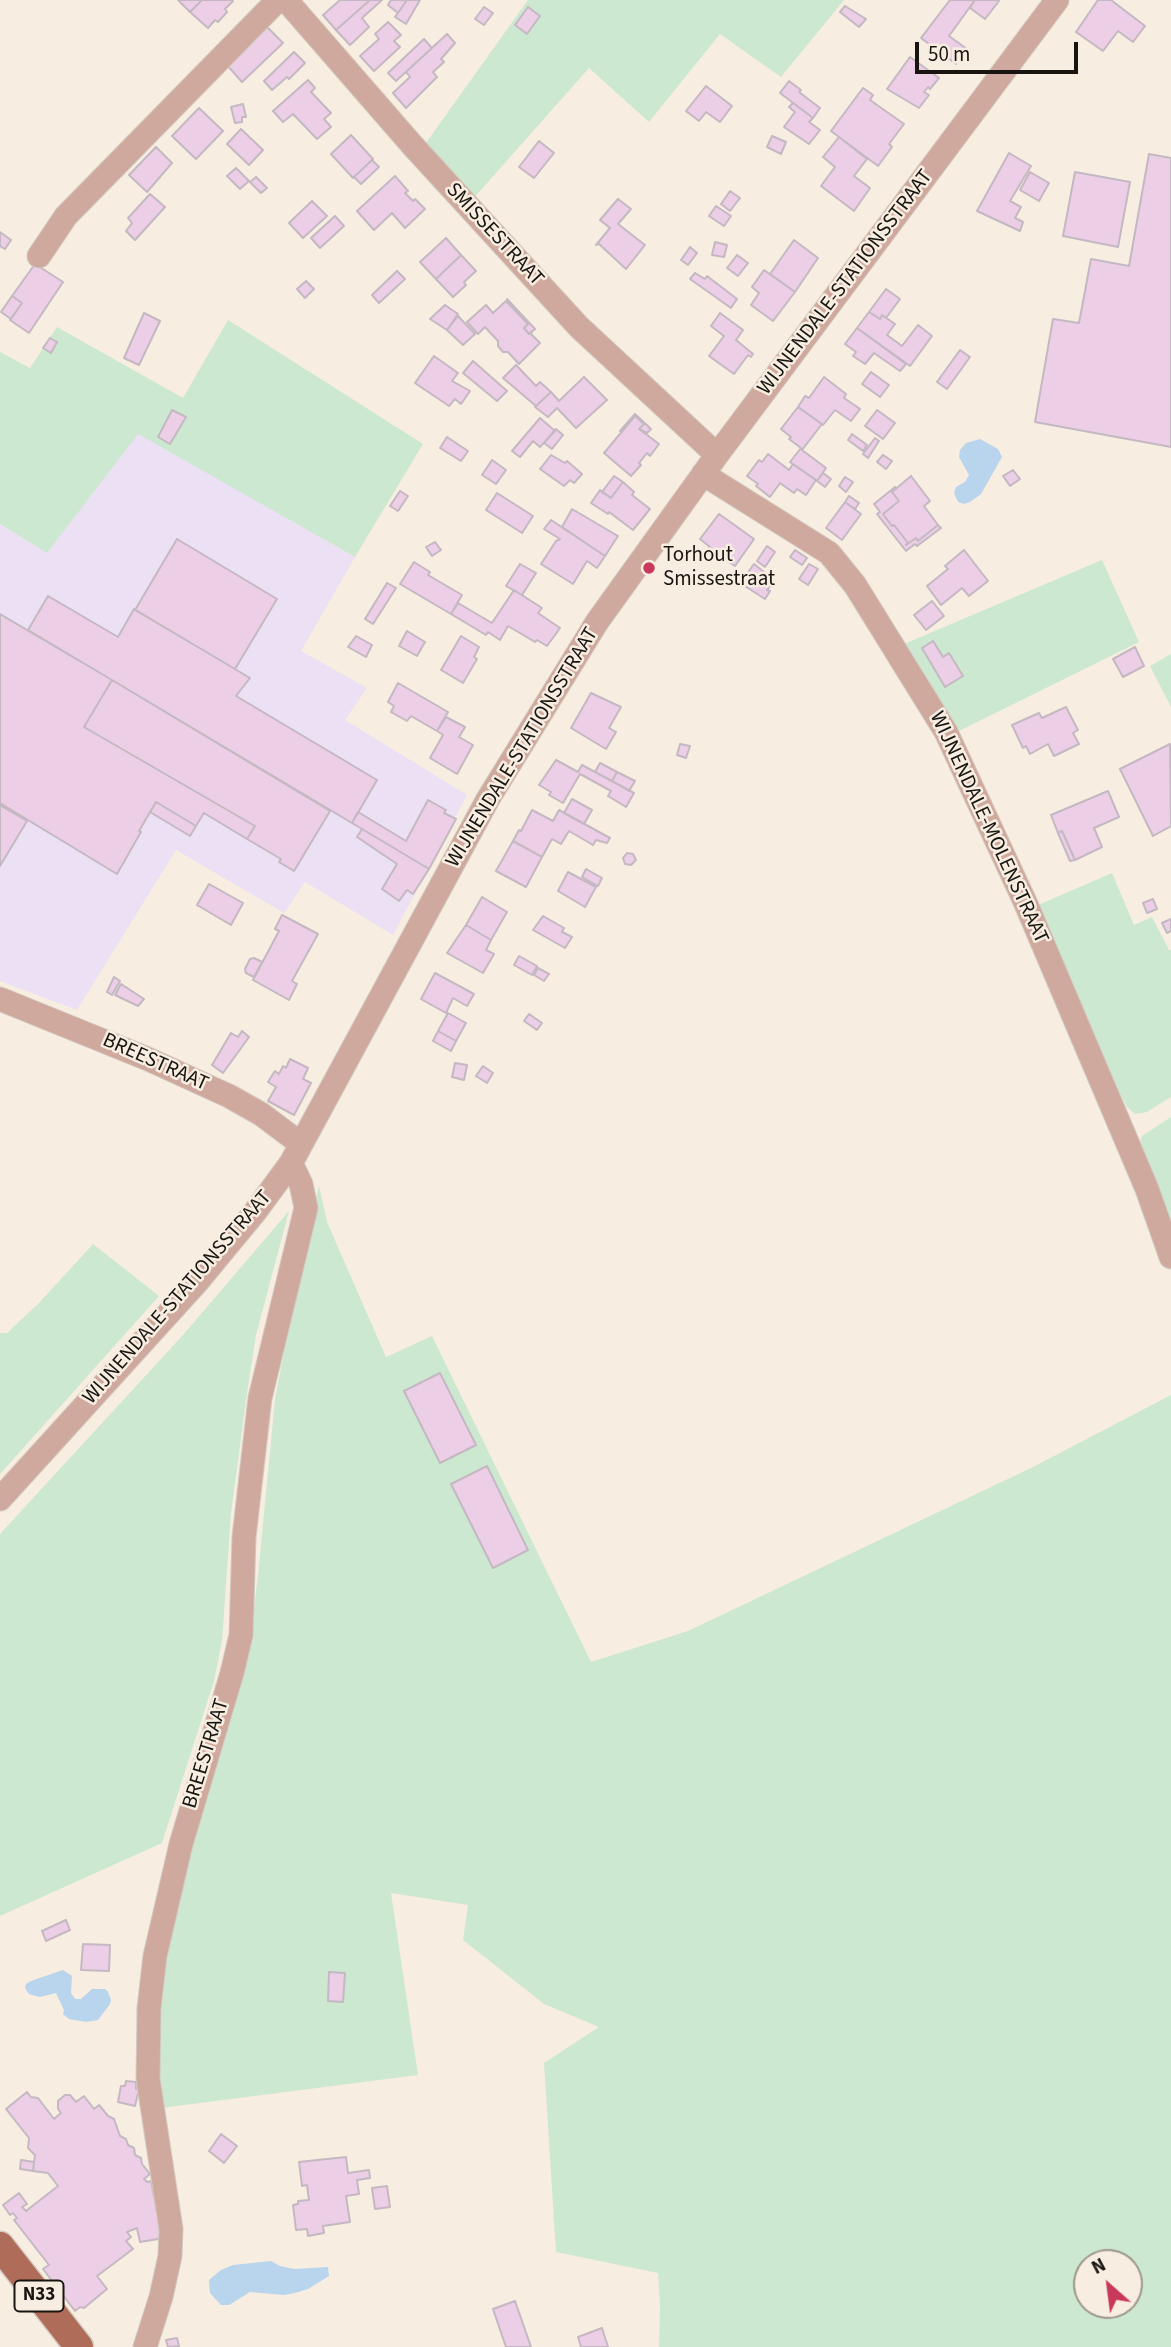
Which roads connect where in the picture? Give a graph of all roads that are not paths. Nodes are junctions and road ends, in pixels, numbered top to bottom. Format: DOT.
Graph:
graph roads {
  1 [pos="278,0"];
  2 [pos="286,0"];
  3 [pos="1057,0"];
  4 [pos="39,256"];
  5 [pos="718,455"];
  6 [pos="704,474"];
  7 [pos="0,999"];
  8 [pos="296,1154"];
  9 [pos="1171,1257"];
  10 [pos="0,1499"];
  11 [pos="0,2246"];
  12 [pos="79,2347"];
  13 [pos="145,2347"];
  1 -- 4 [label="street"];
  2 -- 5 [label="street, SMISSESTRAAT"];
  3 -- 5 [label="street, WIJNENDALE-STATIONSSTRAAT"];
  5 -- 6 [label="street, WIJNENDALE-STATIONSSTRAAT"];
  6 -- 8 [label="street, WIJNENDALE-STATIONSSTRAAT"];
  6 -- 9 [label="street, WIJNENDALE-MOLENSTRAAT"];
  7 -- 8 [label="street, BREESTRAAT"];
  8 -- 10 [label="street, WIJNENDALE-STATIONSSTRAAT"];
  8 -- 13 [label="street, BREESTRAAT"];
  11 -- 12 [label="main road, N33"];
}
